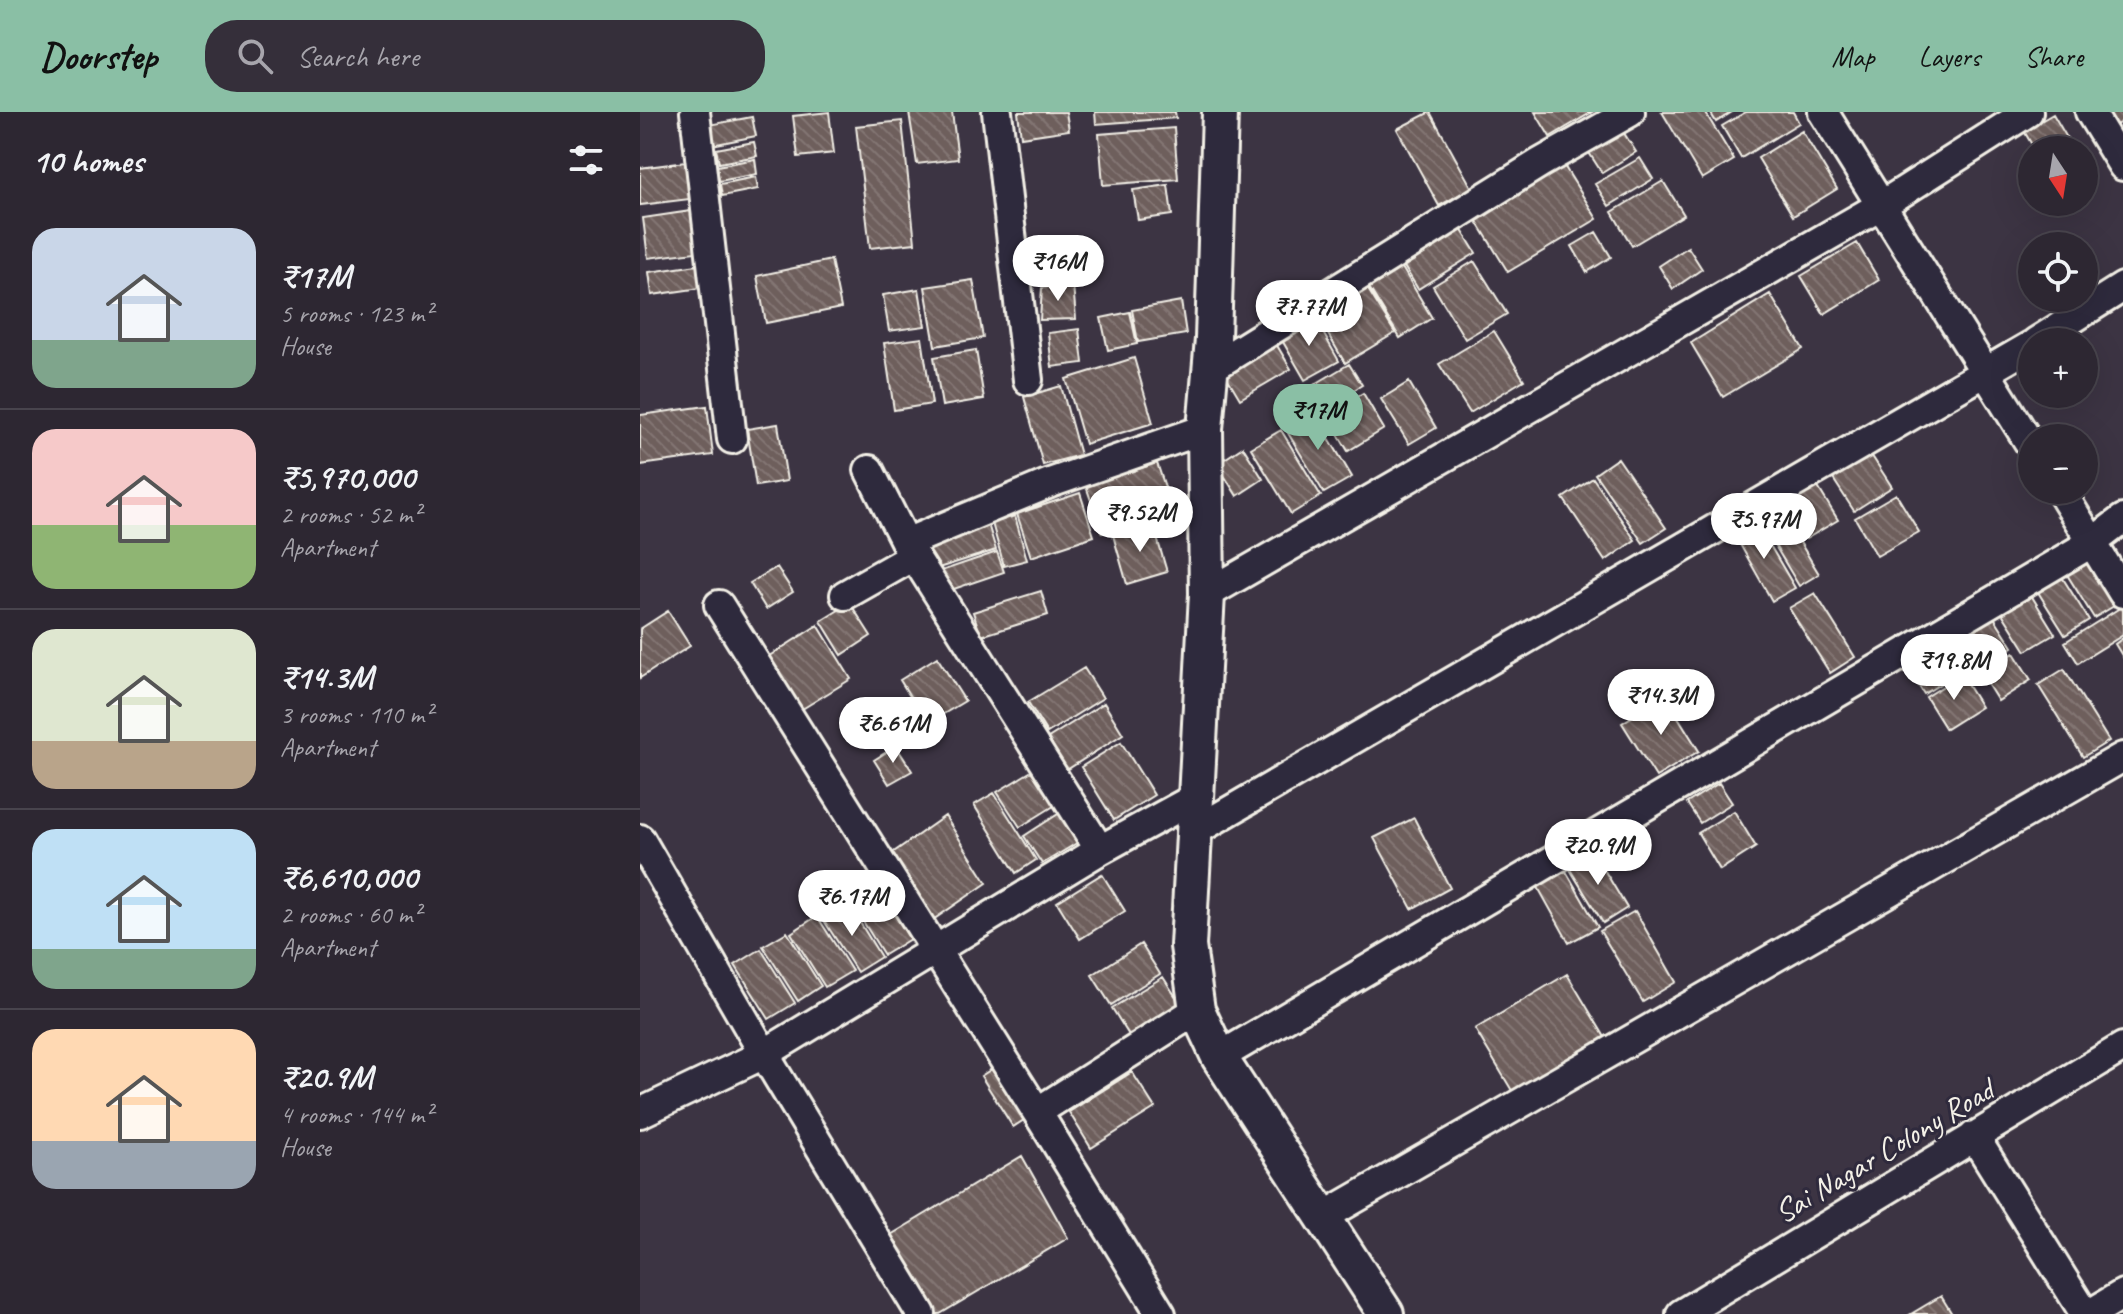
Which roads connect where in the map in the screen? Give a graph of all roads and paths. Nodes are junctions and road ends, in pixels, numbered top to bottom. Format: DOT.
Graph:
graph roads {
  1 [pos="695,112"];
  2 [pos="997,112"];
  3 [pos="1220,112"];
  4 [pos="1630,112"];
  5 [pos="1823,112"];
  6 [pos="2028,112"];
  7 [pos="2090,112"];
  8 [pos="2123,166"];
  9 [pos="1882,205"];
  10 [pos="2123,287"];
  11 [pos="2058,328"];
  12 [pos="2018,353"];
  13 [pos="1211,368"];
  14 [pos="1986,374"];
  15 [pos="1028,380"];
  16 [pos="2018,425"];
  17 [pos="1205,429"];
  18 [pos="732,439"];
  19 [pos="869,470"];
  20 [pos="2069,504"];
  21 [pos="2123,519"];
  22 [pos="2093,542"];
  23 [pos="910,549"];
  24 [pos="2123,593"];
  25 [pos="1207,594"];
  26 [pos="845,595"];
  27 [pos="719,605"];
  28 [pos="2123,757"];
  29 [pos="1195,798"];
  30 [pos="1195,831"];
  31 [pos="640,839"];
  32 [pos="1100,850"];
  33 [pos="935,950"];
  34 [pos="1197,1010"];
  35 [pos="2123,1047"];
  36 [pos="764,1054"];
  37 [pos="1219,1057"];
  38 [pos="1037,1112"];
  39 [pos="640,1113"];
  40 [pos="1974,1136"];
  41 [pos="1321,1218"];
  42 [pos="2123,1294"];
  43 [pos="921,1314"];
  44 [pos="1161,1314"];
  45 [pos="1386,1314"];
  46 [pos="1681,1314"];
  47 [pos="2088,1314"];
  1 -- 18 [label="street"];
  2 -- 15 [label="street"];
  3 -- 13 [label="street"];
  4 -- 13 [label="street"];
  5 -- 9 [label="street"];
  6 -- 9 [label="street"];
  7 -- 8 [label="street"];
  9 -- 14 [label="street"];
  9 -- 25 [label="street"];
  10 -- 11 [label="street"];
  12 -- 14 [label="street"];
  13 -- 17 [label="street"];
  14 -- 16 [label="street"];
  14 -- 30 [label="street"];
  17 -- 23 [label="street"];
  17 -- 25 [label="street"];
  19 -- 23 [label="street"];
  20 -- 22 [label="street"];
  21 -- 22 [label="street"];
  22 -- 24 [label="street"];
  22 -- 37 [label="street"];
  23 -- 26 [label="street"];
  23 -- 32 [label="street"];
  25 -- 29 [label="street"];
  27 -- 33 [label="street"];
  28 -- 41 [label="street"];
  29 -- 30 [label="street"];
  29 -- 32 [label="street"];
  30 -- 34 [label="street"];
  31 -- 36 [label="street"];
  32 -- 33 [label="street"];
  33 -- 36 [label="street"];
  33 -- 38 [label="street"];
  34 -- 37 [label="street"];
  34 -- 38 [label="street"];
  35 -- 40 [label="street, Sai Nagar Colony Road"];
  36 -- 39 [label="street"];
  36 -- 43 [label="street"];
  37 -- 41 [label="street"];
  38 -- 44 [label="street"];
  40 -- 46 [label="street, Sai Nagar Colony Road"];
  40 -- 47 [label="street"];
  41 -- 45 [label="street"];
  42 -- 47 [label="street"];
}
